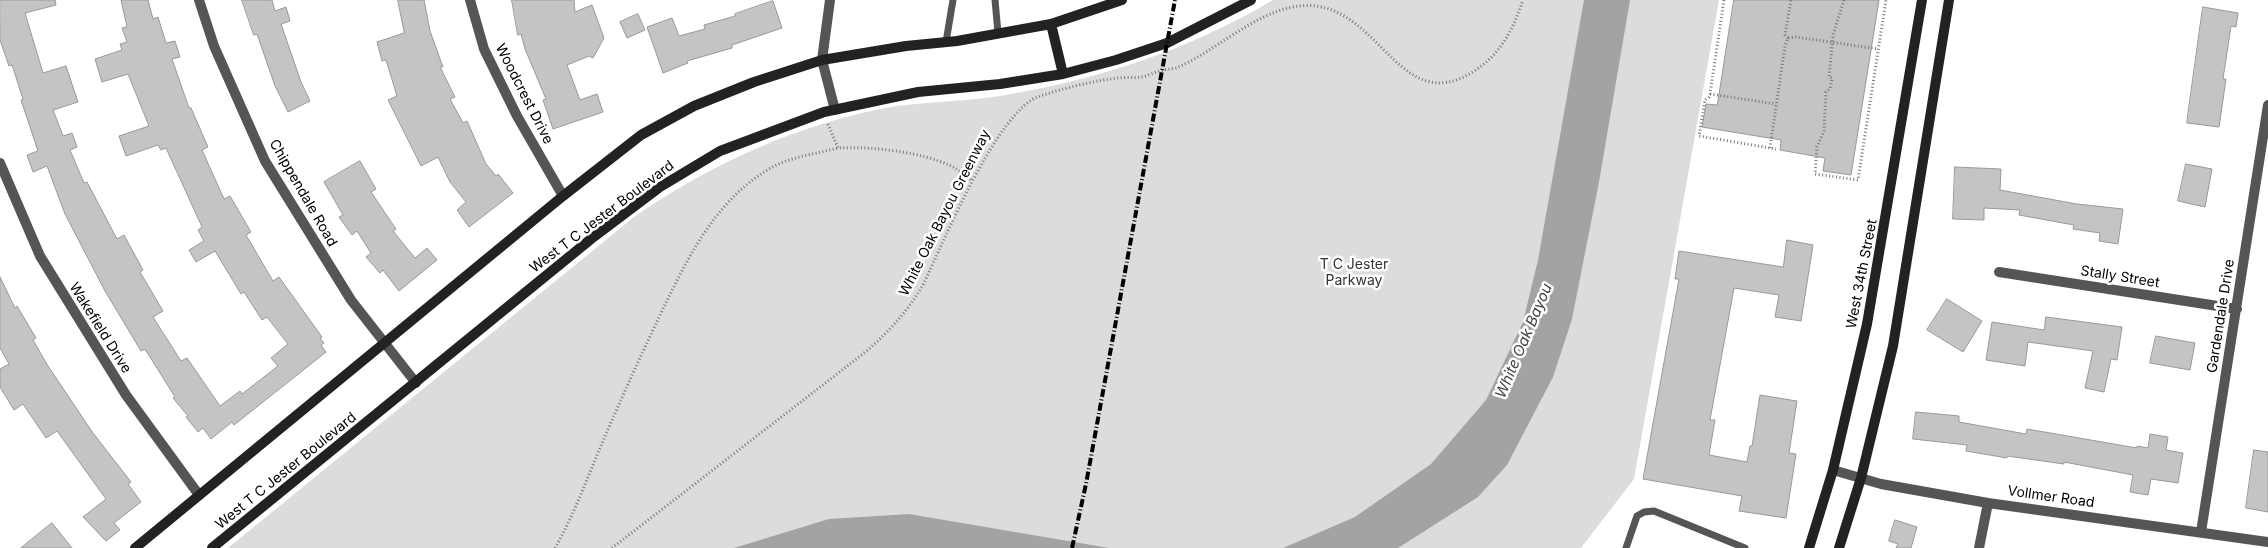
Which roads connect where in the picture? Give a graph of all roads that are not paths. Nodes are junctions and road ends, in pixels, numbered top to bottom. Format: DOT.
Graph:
graph roads {
  1 [pos="199,0"];
  2 [pos="470,0"];
  3 [pos="830,0"];
  4 [pos="953,0"];
  5 [pos="995,0"];
  6 [pos="1122,0"];
  7 [pos="1251,0"];
  8 [pos="1922,0"];
  9 [pos="1949,0"];
  10 [pos="1051,24"];
  11 [pos="998,33"];
  12 [pos="946,42"];
  13 [pos="822,60"];
  14 [pos="1063,74"];
  15 [pos="2268,105"];
  16 [pos="835,110"];
  17 [pos="0,163"];
  18 [pos="563,196"];
  19 [pos="1999,272"];
  20 [pos="2237,309"];
  21 [pos="385,341"];
  22 [pos="416,383"];
  23 [pos="1833,470"];
  24 [pos="1861,478"];
  25 [pos="199,495"];
  26 [pos="1988,503"];
  27 [pos="2201,532"];
  28 [pos="2268,542"];
  29 [pos="135,548"];
  30 [pos="212,548"];
  31 [pos="1626,548"];
  32 [pos="1745,548"];
  33 [pos="1809,548"];
  34 [pos="1839,548"];
  35 [pos="1980,548"];
  1 -- 21 [label="street, Chippendale Road"];
  2 -- 18 [label="street, Woodcrest Drive"];
  3 -- 13 [label="street"];
  4 -- 12 [label="lane"];
  5 -- 11 [label="lane"];
  6 -- 10 [label="main road"];
  7 -- 14 [label="main road, West T C Jester Boulevard"];
  8 -- 23 [label="main road, West 34th Street"];
  9 -- 24 [label="main road"];
  10 -- 11 [label="main road"];
  10 -- 14 [label="main road"];
  11 -- 12 [label="main road"];
  12 -- 13 [label="main road"];
  13 -- 16 [label="street"];
  13 -- 18 [label="main road"];
  14 -- 16 [label="main road, West T C Jester Boulevard"];
  15 -- 20 [label="street, Gardendale Drive"];
  16 -- 22 [label="main road, West T C Jester Boulevard"];
  17 -- 25 [label="street, Wakefield Drive"];
  18 -- 21 [label="main road"];
  19 -- 20 [label="street, Stally Street"];
  20 -- 27 [label="street, Gardendale Drive"];
  21 -- 22 [label="street, Chippendale Road"];
  21 -- 25 [label="main road"];
  22 -- 30 [label="main road, West T C Jester Boulevard"];
  23 -- 24 [label="street, Vollmer Road"];
  23 -- 33 [label="main road, West 34th Street"];
  24 -- 26 [label="street, Vollmer Road"];
  24 -- 34 [label="main road"];
  25 -- 29 [label="main road"];
  26 -- 27 [label="street, Vollmer Road"];
  26 -- 35 [label="street"];
  27 -- 28 [label="street, Vollmer Road"];
  31 -- 32 [label="lane"];
}
